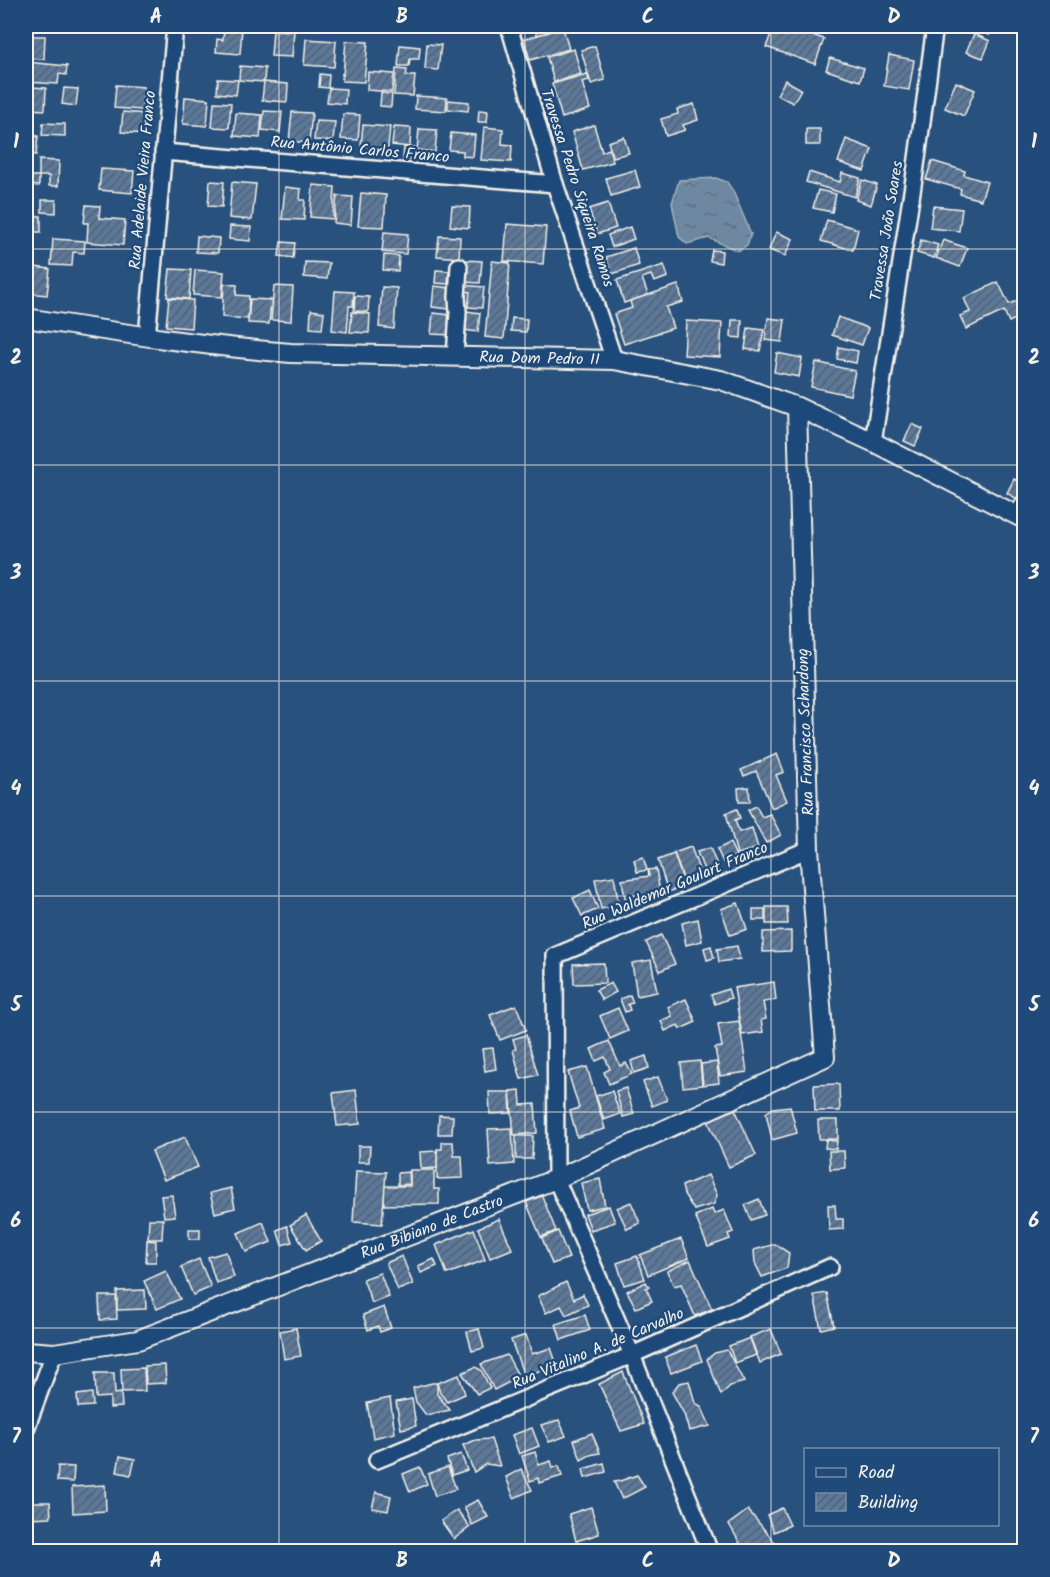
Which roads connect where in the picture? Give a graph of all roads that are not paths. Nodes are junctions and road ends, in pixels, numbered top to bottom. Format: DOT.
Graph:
graph roads {
  1 [pos="175,26"];
  2 [pos="509,26"];
  3 [pos="935,26"];
  4 [pos="163,152"];
  5 [pos="555,184"];
  6 [pos="459,266"];
  7 [pos="26,318"];
  8 [pos="147,337"];
  9 [pos="455,357"];
  10 [pos="614,360"];
  11 [pos="797,407"];
  12 [pos="873,442"];
  13 [pos="1024,496"];
  14 [pos="1019,516"];
  15 [pos="809,849"];
  16 [pos="825,1057"];
  17 [pos="556,1179"];
  18 [pos="830,1267"];
  19 [pos="26,1351"];
  20 [pos="54,1353"];
  21 [pos="632,1355"];
  22 [pos="26,1429"];
  23 [pos="377,1460"];
  24 [pos="710,1551"];
  1 -- 4 [label="street, Rua Adelaide Vieira Franco"];
  2 -- 5 [label="street, Travessa Pedro Siqueira Ramos"];
  3 -- 12 [label="street, Travessa João Soares"];
  4 -- 5 [label="street, Rua Antônio Carlos Franco"];
  4 -- 8 [label="street, Rua Adelaide Vieira Franco"];
  5 -- 10 [label="street, Travessa Pedro Siqueira Ramos"];
  6 -- 9 [label="street"];
  7 -- 8 [label="street, Rua Dom Pedro II"];
  8 -- 9 [label="street, Rua Dom Pedro II"];
  9 -- 10 [label="street, Rua Dom Pedro II"];
  10 -- 11 [label="street, Rua Dom Pedro II"];
  11 -- 12 [label="street, Rua Dom Pedro II"];
  11 -- 15 [label="street, Rua Francisco Schardong"];
  12 -- 14 [label="street, Rua Dom Pedro II"];
  13 -- 14 [label="lane"];
  15 -- 16 [label="street, Rua Francisco Schardong"];
  15 -- 17 [label="street, Rua Waldemar Goulart Franco"];
  16 -- 17 [label="street, Rua Bibiano de Castro"];
  17 -- 20 [label="street, Rua Bibiano de Castro"];
  17 -- 21 [label="street"];
  18 -- 21 [label="street, Rua Vitalino A. de Carvalho"];
  19 -- 20 [label="street, Rua Bibiano de Castro"];
  20 -- 22 [label="street"];
  21 -- 23 [label="street, Rua Vitalino A. de Carvalho"];
  21 -- 24 [label="street"];
}
